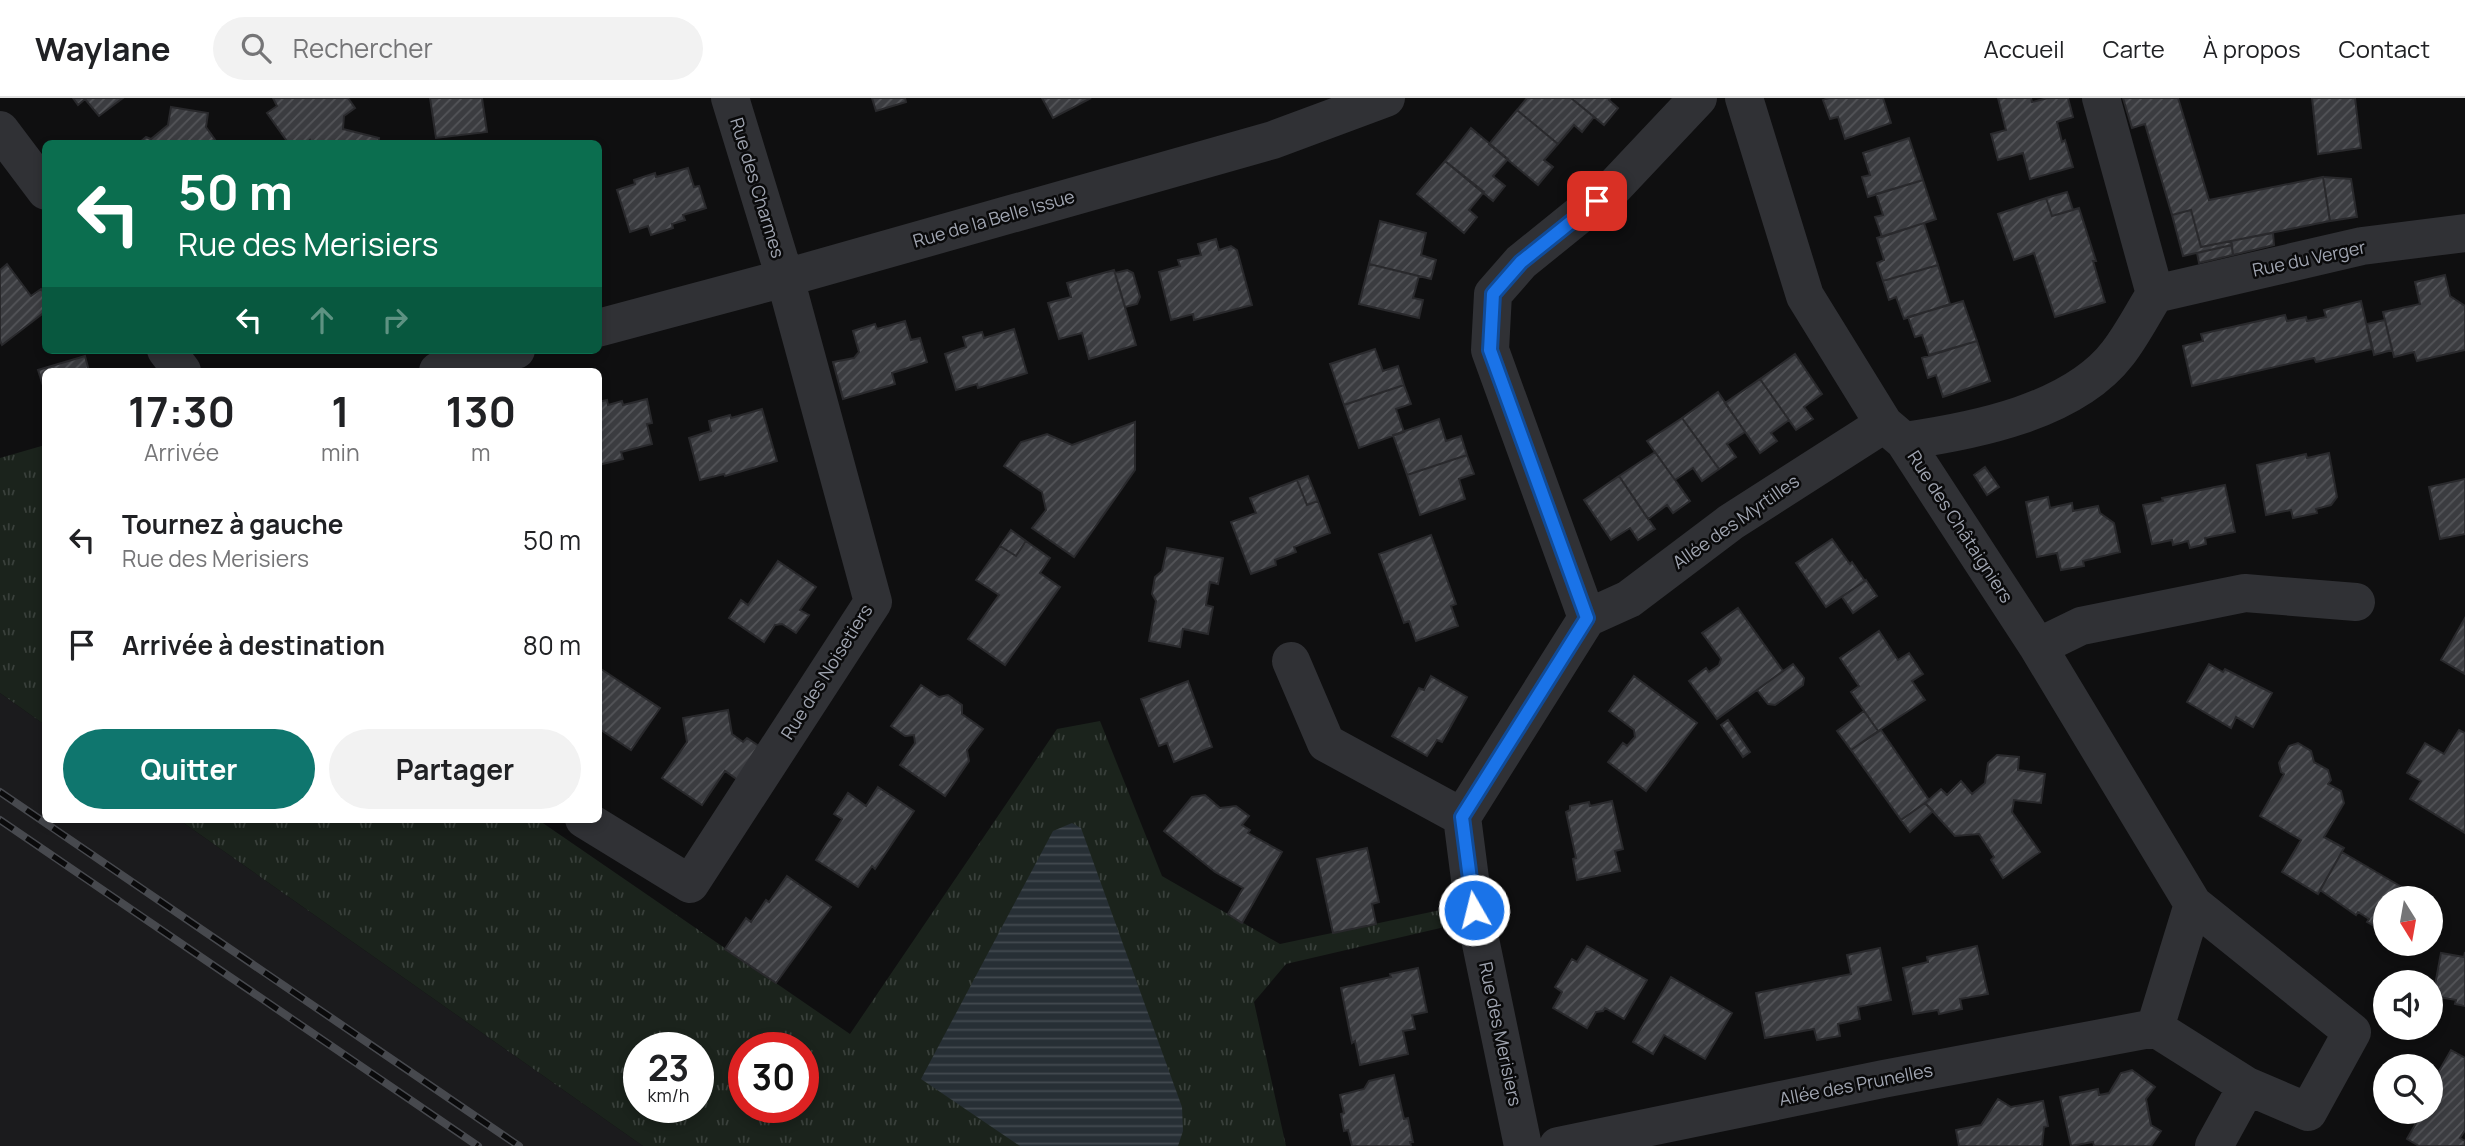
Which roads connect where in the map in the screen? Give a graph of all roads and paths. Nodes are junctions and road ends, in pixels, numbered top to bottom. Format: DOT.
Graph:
graph roads {
  1 [pos="730,98"];
  2 [pos="1386,98"];
  3 [pos="1698,98"];
  4 [pos="1744,98"];
  5 [pos="2101,98"];
  6 [pos="0,130"];
  7 [pos="42,186"];
  8 [pos="2465,233"];
  9 [pos="785,278"];
  10 [pos="2155,294"];
  11 [pos="602,327"];
  12 [pos="169,354"];
  13 [pos="501,354"];
  14 [pos="180,368"];
  15 [pos="449,368"];
  16 [pos="1894,433"];
  17 [pos="2356,602"];
  18 [pos="1587,618"];
  19 [pos="2038,647"];
  20 [pos="1291,661"];
  21 [pos="1462,817"];
  22 [pos="591,823"];
  23 [pos="2193,904"];
  24 [pos="2155,1028"];
  25 [pos="2247,1086"];
  26 [pos="1524,1146"];
  27 [pos="1558,1146"];
  28 [pos="2214,1146"];
  1 -- 9 [label="street, Rue des Charmes"];
  2 -- 9 [label="street, Rue de la Belle Issue"];
  3 -- 18 [label="street"];
  4 -- 16 [label="street, Rue des Châtaigniers"];
  5 -- 10 [label="street"];
  6 -- 7 [label="street"];
  8 -- 10 [label="street, Rue du Verger"];
  9 -- 11 [label="street, Rue de la Belle Issue"];
  9 -- 22 [label="street, Rue des Noisetiers"];
  10 -- 16 [label="street"];
  12 -- 14 [label="street"];
  13 -- 15 [label="street"];
  16 -- 18 [label="street, Allée des Myrtilles"];
  16 -- 19 [label="street, Rue des Châtaigniers"];
  17 -- 19 [label="street"];
  18 -- 21 [label="street"];
  19 -- 23 [label="street, Rue des Châtaigniers"];
  20 -- 21 [label="street"];
  21 -- 26 [label="street, Rue des Merisiers"];
  23 -- 24 [label="street"];
  23 -- 25 [label="street, Rue des Châtaigniers"];
  24 -- 25 [label="street, Rue des Châtaigniers"];
  24 -- 27 [label="street, Allée des Prunelles"];
  25 -- 28 [label="street"];
}
